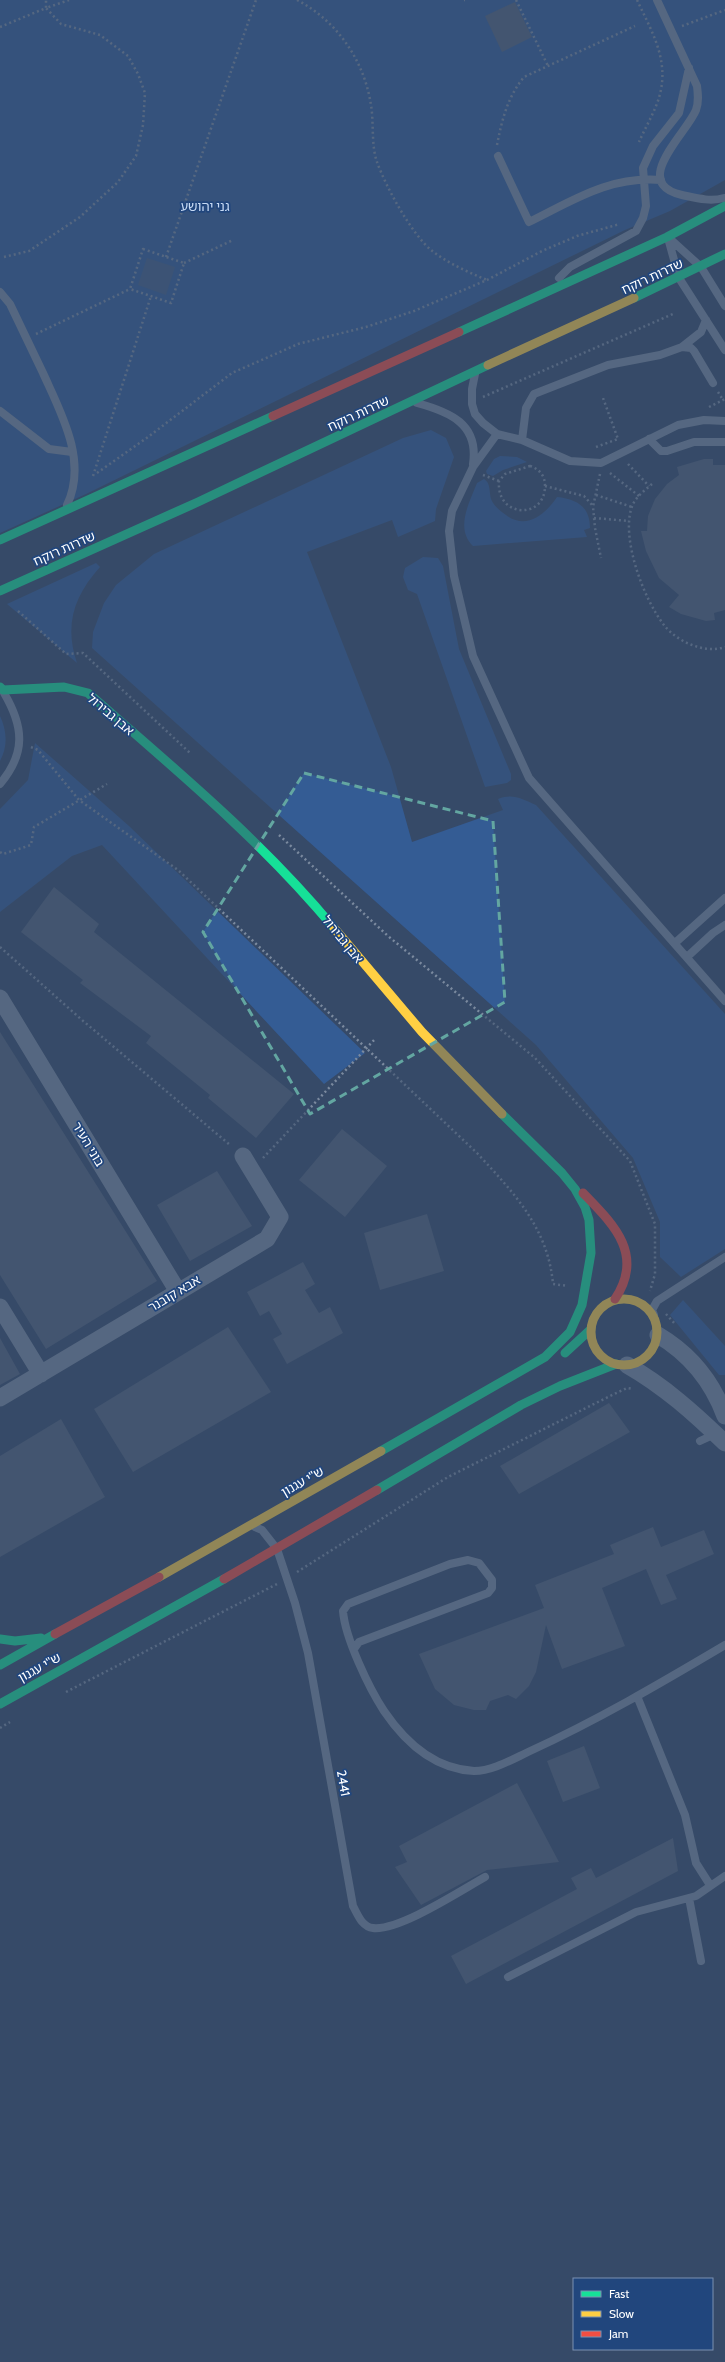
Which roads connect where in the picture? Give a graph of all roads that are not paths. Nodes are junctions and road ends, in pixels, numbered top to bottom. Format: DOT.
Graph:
graph roads {
  1 [pos="657,0"];
  2 [pos="689,68"];
  3 [pos="498,156"];
  4 [pos="644,179"];
  5 [pos="661,180"];
  6 [pos="725,197"];
  7 [pos="725,206"];
  8 [pos="667,236"];
  9 [pos="725,254"];
  10 [pos="701,267"];
  11 [pos="679,278"];
  12 [pos="0,292"];
  13 [pos="544,293"];
  14 [pos="725,306"];
  15 [pos="706,320"];
  16 [pos="725,338"];
  17 [pos="682,347"];
  18 [pos="725,350"];
  19 [pos="476,371"];
  20 [pos="713,383"];
  21 [pos="412,401"];
  22 [pos="0,411"];
  23 [pos="725,421"];
  24 [pos="497,434"];
  25 [pos="649,439"];
  26 [pos="522,440"];
  27 [pos="725,442"];
  28 [pos="72,452"];
  29 [pos="473,467"];
  30 [pos="64,511"];
  31 [pos="0,540"];
  32 [pos="0,592"];
  33 [pos="1,689"];
  34 [pos="0,784"];
  35 [pos="725,898"];
  36 [pos="725,925"];
  37 [pos="675,943"];
  38 [pos="687,956"];
  39 [pos="0,998"];
  40 [pos="725,1001"];
  41 [pos="248,1164"];
  42 [pos="572,1182"];
  43 [pos="725,1257"];
  44 [pos="585,1288"];
  45 [pos="177,1290"];
  46 [pos="615,1299"];
  47 [pos="0,1307"];
  48 [pos="654,1315"];
  49 [pos="590,1330"];
  50 [pos="658,1335"];
  51 [pos="622,1365"];
  52 [pos="41,1374"];
  53 [pos="0,1398"];
  54 [pos="722,1398"];
  55 [pos="725,1416"];
  56 [pos="714,1439"];
  57 [pos="396,1442"];
  58 [pos="251,1526"];
  59 [pos="277,1549"];
  60 [pos="48,1637"];
  61 [pos="0,1639"];
  62 [pos="725,1645"];
  63 [pos="354,1649"];
  64 [pos="0,1665"];
  65 [pos="637,1696"];
  66 [pos="1,1701"];
  67 [pos="725,1876"];
  68 [pos="485,1877"];
  69 [pos="710,1885"];
  70 [pos="689,1898"];
  71 [pos="701,1961"];
  72 [pos="508,1977"];
  1 -- 2 [label="lane"];
  2 -- 4 [label="lane"];
  2 -- 5 [label="lane"];
  3 -- 4 [label="lane"];
  4 -- 5 [label="lane"];
  4 -- 13 [label="lane"];
  5 -- 6 [label="lane"];
  7 -- 8 [label="main road"];
  8 -- 10 [label="lane"];
  8 -- 11 [label="lane"];
  8 -- 13 [label="main road"];
  9 -- 10 [label="main road, שדרות רוקח"];
  10 -- 11 [label="main road, שדרות רוקח"];
  10 -- 14 [label="lane"];
  11 -- 15 [label="lane"];
  11 -- 19 [label="main road, שדרות רוקח"];
  12 -- 28 [label="lane"];
  13 -- 30 [label="main road"];
  15 -- 16 [label="lane"];
  15 -- 17 [label="lane"];
  15 -- 18 [label="lane"];
  17 -- 20 [label="lane"];
  17 -- 26 [label="lane"];
  19 -- 21 [label="main road, שדרות רוקח"];
  19 -- 24 [label="lane"];
  21 -- 29 [label="lane"];
  21 -- 32 [label="main road, שדרות רוקח"];
  22 -- 28 [label="lane"];
  23 -- 25 [label="lane"];
  24 -- 26 [label="lane"];
  24 -- 29 [label="lane"];
  25 -- 26 [label="lane"];
  25 -- 27 [label="lane"];
  28 -- 30 [label="lane"];
  29 -- 37 [label="lane"];
  30 -- 31 [label="main road"];
  33 -- 34 [label="lane"];
  33 -- 42 [label="main road, אבן גבירול"];
  35 -- 37 [label="lane"];
  36 -- 38 [label="lane"];
  37 -- 38 [label="lane"];
  38 -- 40 [label="lane"];
  39 -- 45 [label="street, בוני העיר"];
  41 -- 45 [label="street, אבא קובנר"];
  42 -- 44 [label="main road, אבן גבירול"];
  42 -- 46 [label="main road"];
  43 -- 48 [label="lane"];
  44 -- 57 [label="main road, ש''י עגנון"];
  45 -- 52 [label="street, אבא קובנר"];
  46 -- 48 [label="main road"];
  46 -- 49 [label="main road"];
  47 -- 52 [label="street"];
  48 -- 50 [label="main road"];
  49 -- 51 [label="main road"];
  49 -- 57 [label="main road"];
  50 -- 51 [label="main road"];
  50 -- 54 [label="street"];
  51 -- 56 [label="street"];
  51 -- 59 [label="main road, ש''י עגנון"];
  52 -- 53 [label="street, אבא קובנר"];
  54 -- 55 [label="street"];
  57 -- 58 [label="main road, ש''י עגנון"];
  58 -- 59 [label="lane, 2441"];
  58 -- 60 [label="main road, ש''י עגנון"];
  59 -- 66 [label="main road, ש''י עגנון"];
  59 -- 68 [label="lane, 2441"];
  60 -- 61 [label="main road"];
  60 -- 64 [label="main road, ש''י עגנון"];
  62 -- 65 [label="lane"];
  63 -- 63 [label="lane"];
  63 -- 65 [label="lane"];
  65 -- 69 [label="lane"];
  67 -- 69 [label="lane"];
  69 -- 70 [label="lane"];
  70 -- 71 [label="lane"];
  70 -- 72 [label="lane"];
}
